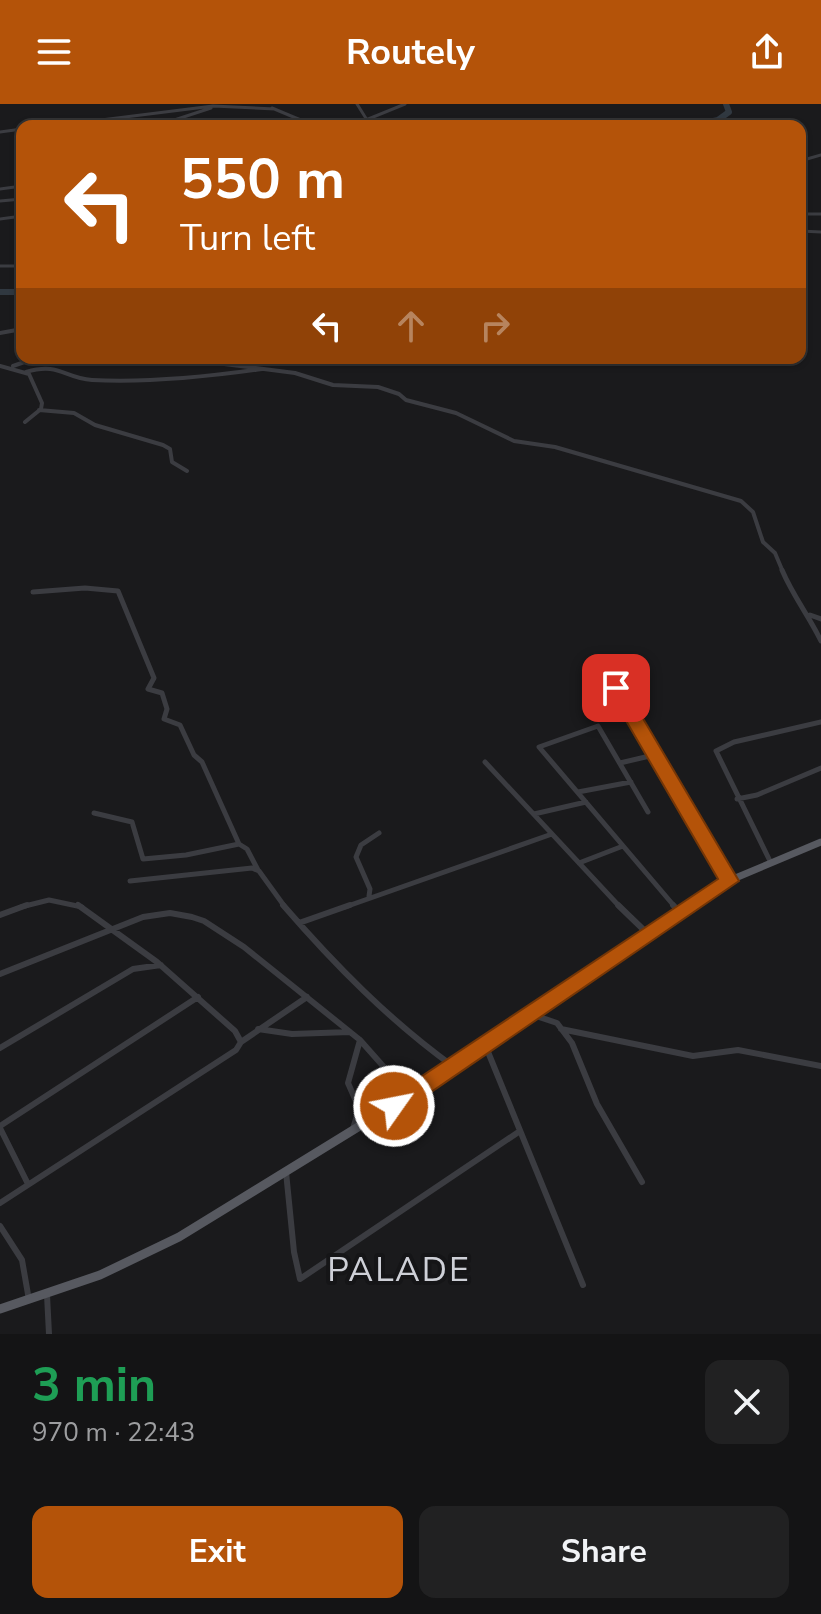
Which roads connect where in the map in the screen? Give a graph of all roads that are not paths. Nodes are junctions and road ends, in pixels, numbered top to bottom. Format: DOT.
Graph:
graph roads {
  1 [pos="223,104"];
  2 [pos="266,104"];
  3 [pos="357,104"];
  4 [pos="405,104"];
  5 [pos="217,106"];
  6 [pos="275,109"];
  7 [pos="102,120"];
  8 [pos="174,120"];
  9 [pos="296,120"];
  10 [pos="367,120"];
  11 [pos="20,364"];
  12 [pos="223,364"];
  13 [pos="0,366"];
  14 [pos="12,367"];
  15 [pos="263,369"];
  16 [pos="26,372"];
  17 [pos="39,410"];
  18 [pos="25,422"];
  19 [pos="187,471"];
  20 [pos="33,592"];
  21 [pos="809,614"];
  22 [pos="821,619"];
  23 [pos="821,641"];
  24 [pos="616,688"];
  25 [pos="821,722"];
  26 [pos="654,755"];
  27 [pos="485,762"];
  28 [pos="620,763"];
  29 [pos="821,768"];
  30 [pos="631,782"];
  31 [pos="578,792"];
  32 [pos="737,799"];
  33 [pos="586,802"];
  34 [pos="648,812"];
  35 [pos="94,813"];
  36 [pos="534,814"];
  37 [pos="379,833"];
  38 [pos="552,834"];
  39 [pos="821,842"];
  40 [pos="239,844"];
  41 [pos="623,846"];
  42 [pos="770,861"];
  43 [pos="579,863"];
  44 [pos="259,871"];
  45 [pos="130,881"];
  46 [pos="729,881"];
  47 [pos="369,897"];
  48 [pos="680,913"];
  49 [pos="0,915"];
  50 [pos="299,923"];
  51 [pos="111,928"];
  52 [pos="649,935"];
  53 [pos="142,950"];
  54 [pos="161,965"];
  55 [pos="142,966"];
  56 [pos="0,974"];
  57 [pos="198,997"];
  58 [pos="307,997"];
  59 [pos="532,1014"];
  60 [pos="258,1029"];
  61 [pos="561,1029"];
  62 [pos="351,1032"];
  63 [pos="360,1040"];
  64 [pos="241,1042"];
  65 [pos="485,1046"];
  66 [pos="0,1048"];
  67 [pos="821,1066"];
  68 [pos="454,1068"];
  69 [pos="394,1106"];
  70 [pos="0,1127"];
  71 [pos="520,1131"];
  72 [pos="352,1132"];
  73 [pos="286,1171"];
  74 [pos="642,1182"];
  75 [pos="28,1184"];
  76 [pos="0,1203"];
  77 [pos="0,1226"];
  78 [pos="583,1285"];
  79 [pos="47,1295"];
  80 [pos="29,1301"];
  81 [pos="0,1309"];
  82 [pos="49,1334"];
  1 -- 5 [label="street"];
  2 -- 6 [label="street"];
  3 -- 10 [label="street"];
  4 -- 10 [label="street"];
  5 -- 6 [label="street"];
  5 -- 7 [label="street"];
  5 -- 8 [label="street"];
  6 -- 9 [label="street"];
  11 -- 14 [label="street"];
  12 -- 15 [label="street"];
  13 -- 14 [label="street"];
  14 -- 16 [label="street"];
  15 -- 16 [label="street"];
  15 -- 21 [label="street"];
  16 -- 17 [label="street"];
  17 -- 18 [label="street"];
  17 -- 19 [label="street"];
  20 -- 40 [label="street"];
  21 -- 22 [label="street"];
  21 -- 23 [label="street"];
  24 -- 26 [label="street"];
  25 -- 32 [label="street"];
  26 -- 28 [label="street"];
  26 -- 46 [label="street"];
  27 -- 36 [label="street"];
  28 -- 30 [label="street"];
  28 -- 31 [label="street"];
  29 -- 32 [label="street"];
  30 -- 31 [label="street"];
  30 -- 34 [label="street"];
  31 -- 33 [label="street"];
  32 -- 42 [label="street"];
  33 -- 36 [label="street"];
  33 -- 41 [label="street"];
  35 -- 40 [label="street"];
  36 -- 38 [label="street"];
  37 -- 47 [label="street"];
  38 -- 43 [label="street"];
  38 -- 47 [label="street"];
  39 -- 42 [label="main road"];
  40 -- 44 [label="street"];
  41 -- 43 [label="street"];
  41 -- 48 [label="street"];
  42 -- 46 [label="main road"];
  43 -- 52 [label="street"];
  44 -- 45 [label="street"];
  44 -- 50 [label="street"];
  46 -- 48 [label="main road"];
  47 -- 50 [label="street"];
  48 -- 52 [label="main road"];
  49 -- 51 [label="street"];
  50 -- 68 [label="street"];
  51 -- 53 [label="street"];
  51 -- 56 [label="street"];
  51 -- 58 [label="street"];
  52 -- 59 [label="main road"];
  53 -- 54 [label="street"];
  53 -- 55 [label="street"];
  54 -- 55 [label="street"];
  54 -- 57 [label="street"];
  55 -- 66 [label="street"];
  57 -- 64 [label="street"];
  57 -- 70 [label="street"];
  58 -- 60 [label="street"];
  58 -- 62 [label="street"];
  59 -- 61 [label="street"];
  59 -- 65 [label="main road"];
  60 -- 62 [label="street"];
  60 -- 64 [label="street"];
  61 -- 67 [label="street"];
  61 -- 74 [label="street"];
  62 -- 63 [label="street"];
  63 -- 69 [label="street"];
  63 -- 72 [label="street"];
  64 -- 75 [label="street"];
  65 -- 68 [label="main road"];
  65 -- 71 [label="street"];
  68 -- 69 [label="main road"];
  69 -- 72 [label="main road"];
  70 -- 75 [label="street"];
  71 -- 73 [label="street"];
  71 -- 78 [label="street"];
  72 -- 73 [label="main road"];
  73 -- 79 [label="main road"];
  75 -- 76 [label="street"];
  77 -- 80 [label="street"];
  79 -- 80 [label="main road"];
  79 -- 82 [label="street"];
  80 -- 81 [label="main road"];
}
